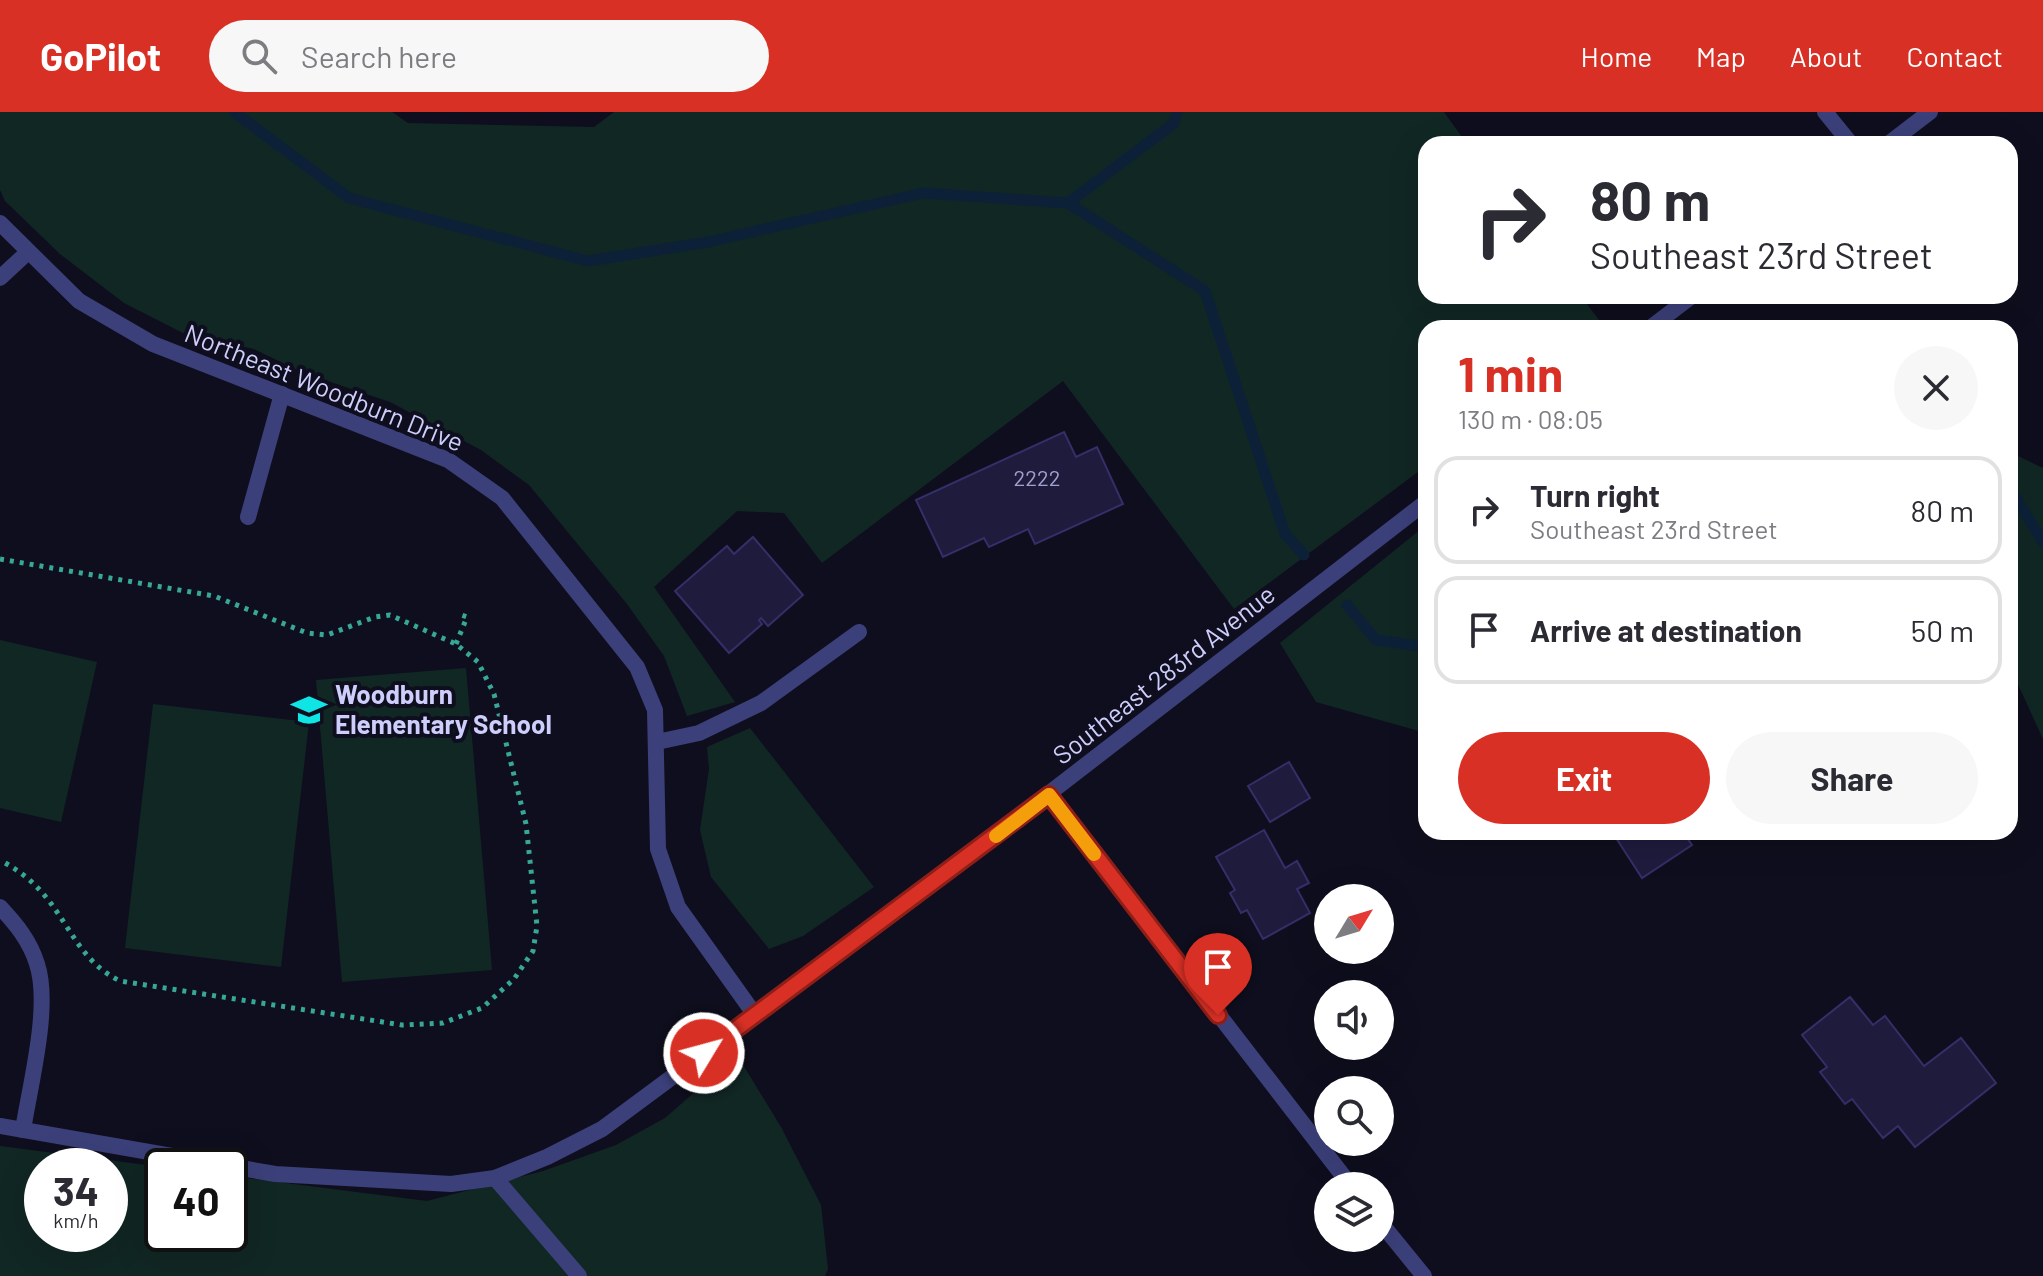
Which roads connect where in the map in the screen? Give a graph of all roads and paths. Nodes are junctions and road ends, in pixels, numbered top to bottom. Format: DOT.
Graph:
graph roads {
  1 [pos="1825,112"];
  2 [pos="1930,112"];
  3 [pos="1844,136"];
  4 [pos="1898,136"];
  5 [pos="0,223"];
  6 [pos="27,253"];
  7 [pos="0,278"];
  8 [pos="1682,304"];
  9 [pos="1660,320"];
  10 [pos="282,394"];
  11 [pos="1418,508"];
  12 [pos="248,517"];
  13 [pos="0,559"];
  14 [pos="461,615"];
  15 [pos="859,632"];
  16 [pos="456,644"];
  17 [pos="657,742"];
  18 [pos="1049,795"];
  19 [pos="0,860"];
  20 [pos="0,907"];
  21 [pos="755,1015"];
  22 [pos="0,1126"];
  23 [pos="23,1130"];
  24 [pos="144,1151"];
  25 [pos="248,1169"];
  26 [pos="1340,1172"];
  27 [pos="495,1178"];
  28 [pos="1394,1239"];
  29 [pos="579,1276"];
  30 [pos="1424,1276"];
  1 -- 3 [label="street"];
  2 -- 4 [label="street"];
  5 -- 6 [label="street, Northeast Woodburn Drive"];
  6 -- 7 [label="street"];
  6 -- 10 [label="street, Northeast Woodburn Drive"];
  8 -- 9 [label="street"];
  10 -- 12 [label="street"];
  10 -- 17 [label="street, Northeast Woodburn Drive"];
  11 -- 18 [label="street, Southeast 283rd Avenue"];
  13 -- 16 [label="path"];
  14 -- 16 [label="path"];
  15 -- 17 [label="street"];
  16 -- 19 [label="path"];
  17 -- 21 [label="street, Northeast Woodburn Drive"];
  18 -- 21 [label="street, Southeast 283rd Avenue"];
  18 -- 26 [label="street"];
  20 -- 23 [label="street"];
  21 -- 27 [label="street, Southeast 283rd Avenue"];
  22 -- 23 [label="street, Southeast 283rd Avenue"];
  23 -- 24 [label="street, Southeast 283rd Avenue"];
  25 -- 27 [label="street, Southeast 283rd Avenue"];
  27 -- 29 [label="street"];
  28 -- 30 [label="street"];
}
